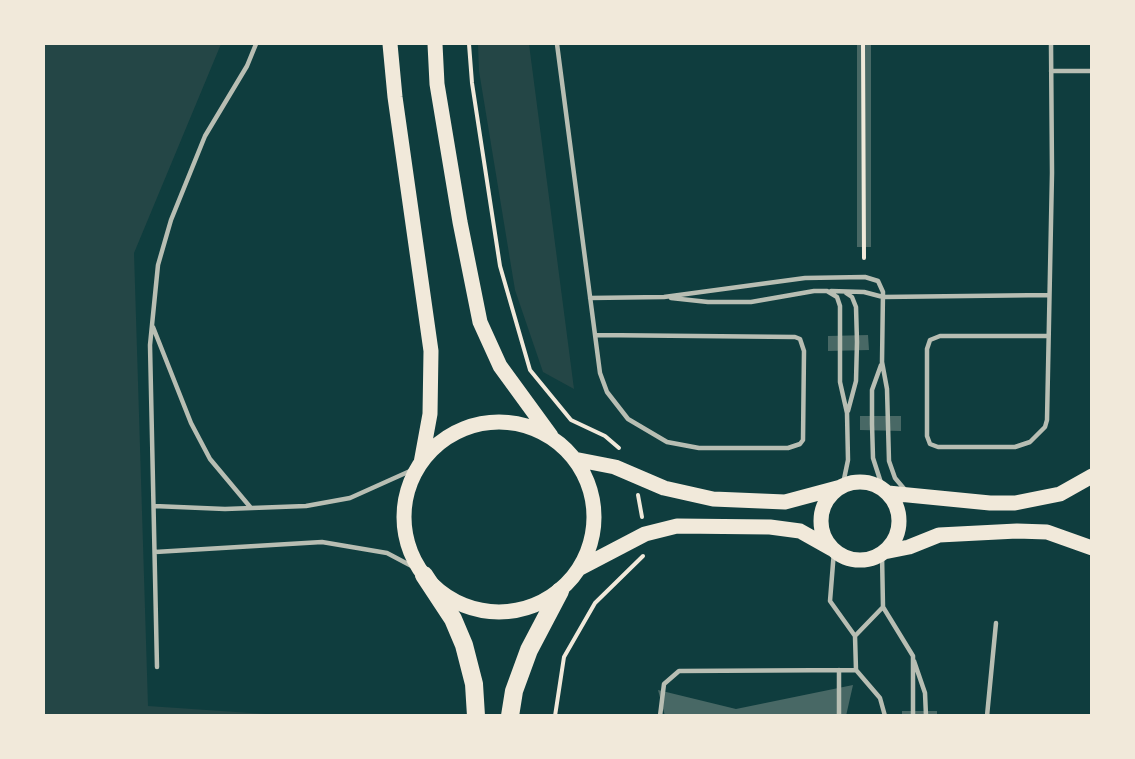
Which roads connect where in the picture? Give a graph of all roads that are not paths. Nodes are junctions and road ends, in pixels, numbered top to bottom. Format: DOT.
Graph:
graph roads {
  1 [pos="256,44"];
  2 [pos="390,44"];
  3 [pos="435,44"];
  4 [pos="557,44"];
  5 [pos="1051,44"];
  6 [pos="1051,71"];
  7 [pos="1092,72"];
  8 [pos="827,291"];
  9 [pos="842,292"];
  10 [pos="1049,295"];
  11 [pos="664,297"];
  12 [pos="883,297"];
  13 [pos="591,298"];
  14 [pos="152,324"];
  15 [pos="596,335"];
  16 [pos="1048,336"];
  17 [pos="882,362"];
  18 [pos="847,413"];
  19 [pos="553,438"];
  20 [pos="574,459"];
  21 [pos="420,465"];
  22 [pos="1092,476"];
  23 [pos="842,487"];
  24 [pos="885,491"];
  25 [pos="919,497"];
  26 [pos="153,506"];
  27 [pos="251,508"];
  28 [pos="1092,548"];
  29 [pos="833,550"];
  30 [pos="155,552"];
  31 [pos="883,553"];
  32 [pos="580,568"];
  33 [pos="422,573"];
  34 [pos="560,591"];
  35 [pos="883,607"];
  36 [pos="996,623"];
  37 [pos="855,636"];
  38 [pos="913,656"];
  39 [pos="157,666"];
  40 [pos="839,670"];
  41 [pos="856,670"];
  42 [pos="476,716"];
  43 [pos="510,716"];
  44 [pos="660,716"];
  45 [pos="838,716"];
  46 [pos="885,716"];
  47 [pos="913,716"];
  48 [pos="926,716"];
  49 [pos="987,716"];
  1 -- 14 [label="lane"];
  2 -- 21 [label="main road"];
  3 -- 19 [label="main road"];
  4 -- 13 [label="lane"];
  5 -- 6 [label="lane"];
  6 -- 7 [label="lane"];
  6 -- 10 [label="lane"];
  8 -- 9 [label="lane"];
  8 -- 11 [label="lane"];
  8 -- 18 [label="lane"];
  9 -- 12 [label="lane"];
  9 -- 18 [label="lane"];
  10 -- 12 [label="lane"];
  10 -- 16 [label="lane"];
  11 -- 12 [label="lane"];
  11 -- 13 [label="lane"];
  12 -- 17 [label="lane"];
  13 -- 15 [label="lane"];
  14 -- 26 [label="lane"];
  14 -- 27 [label="lane"];
  15 -- 15 [label="lane"];
  16 -- 16 [label="lane"];
  17 -- 24 [label="lane"];
  17 -- 25 [label="lane"];
  18 -- 23 [label="lane"];
  19 -- 20 [label="main road"];
  19 -- 21 [label="main road"];
  20 -- 23 [label="main road"];
  20 -- 32 [label="main road"];
  21 -- 27 [label="lane"];
  21 -- 33 [label="main road"];
  22 -- 25 [label="main road"];
  23 -- 24 [label="main road"];
  23 -- 29 [label="main road"];
  24 -- 25 [label="main road"];
  24 -- 31 [label="main road"];
  26 -- 27 [label="lane"];
  26 -- 30 [label="lane"];
  28 -- 31 [label="main road"];
  29 -- 31 [label="main road"];
  29 -- 32 [label="main road"];
  29 -- 37 [label="lane"];
  30 -- 33 [label="lane"];
  30 -- 39 [label="lane"];
  31 -- 35 [label="lane"];
  32 -- 34 [label="main road"];
  33 -- 34 [label="main road"];
  33 -- 42 [label="highway"];
  34 -- 43 [label="highway"];
  35 -- 37 [label="lane"];
  35 -- 38 [label="lane"];
  36 -- 49 [label="lane"];
  37 -- 41 [label="lane"];
  38 -- 47 [label="lane"];
  38 -- 48 [label="lane"];
  40 -- 41 [label="lane"];
  40 -- 44 [label="lane"];
  40 -- 45 [label="lane"];
  41 -- 46 [label="lane"];
}
